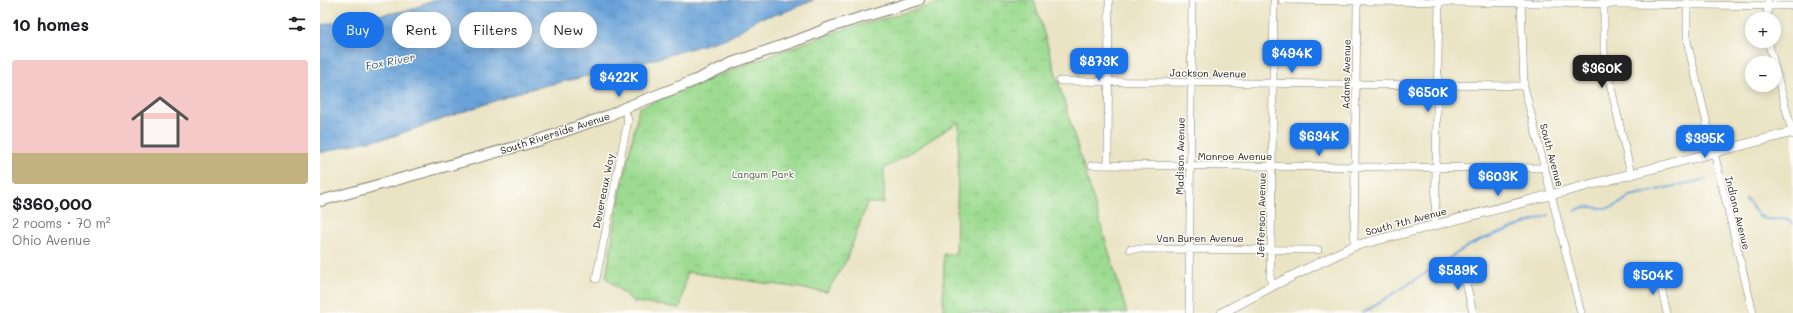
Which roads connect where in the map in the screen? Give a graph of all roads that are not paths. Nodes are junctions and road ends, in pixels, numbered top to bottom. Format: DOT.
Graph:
graph roads {
  1 [pos="919,0"];
  2 [pos="1109,0"];
  3 [pos="1192,0"];
  4 [pos="1274,0"];
  5 [pos="1282,0"];
  6 [pos="1360,0"];
  7 [pos="1439,1"];
  8 [pos="1521,2"];
  9 [pos="1604,2"];
  10 [pos="1687,2"];
  11 [pos="1768,3"];
  12 [pos="1793,6"];
  13 [pos="1060,81"];
  14 [pos="1109,82"];
  15 [pos="1191,82"];
  16 [pos="1273,83"];
  17 [pos="1356,84"];
  18 [pos="1438,84"];
  19 [pos="1524,86"];
  20 [pos="1781,89"];
  21 [pos="624,108"];
  22 [pos="1793,133"];
  23 [pos="1713,152"];
  24 [pos="1092,165"];
  25 [pos="1108,165"];
  26 [pos="1190,166"];
  27 [pos="1272,166"];
  28 [pos="1354,166"];
  29 [pos="1436,167"];
  30 [pos="1545,168"];
  31 [pos="1631,174"];
  32 [pos="1552,194"];
  33 [pos="320,201"];
  34 [pos="1435,224"];
  35 [pos="1354,246"];
  36 [pos="1188,248"];
  37 [pos="1270,248"];
  38 [pos="1130,249"];
  39 [pos="1318,250"];
  40 [pos="1462,265"];
  41 [pos="1658,274"];
  42 [pos="596,279"];
  43 [pos="1272,286"];
  44 [pos="1189,313"];
  45 [pos="1222,313"];
  46 [pos="1472,313"];
  47 [pos="1581,313"];
  48 [pos="1667,313"];
  49 [pos="1753,313"];
  1 -- 21 [label="main road, South Riverside Avenue"];
  2 -- 14 [label="street"];
  3 -- 15 [label="street, Madison Avenue"];
  4 -- 16 [label="street, Jefferson Avenue"];
  5 -- 6 [label="street"];
  6 -- 7 [label="street"];
  6 -- 17 [label="street, Adams Avenue"];
  7 -- 8 [label="street"];
  7 -- 18 [label="street"];
  8 -- 9 [label="street"];
  8 -- 19 [label="street, South Avenue"];
  9 -- 10 [label="street"];
  9 -- 31 [label="street"];
  10 -- 11 [label="street"];
  10 -- 23 [label="street, Indiana Avenue"];
  11 -- 12 [label="street"];
  13 -- 14 [label="street, Jackson Avenue"];
  14 -- 15 [label="street, Jackson Avenue"];
  14 -- 25 [label="street"];
  15 -- 16 [label="street, Jackson Avenue"];
  15 -- 26 [label="street, Madison Avenue"];
  16 -- 17 [label="street, Jackson Avenue"];
  16 -- 27 [label="street, Jefferson Avenue"];
  17 -- 18 [label="street, Jackson Avenue"];
  17 -- 28 [label="street, Adams Avenue"];
  18 -- 19 [label="street, Jackson Avenue"];
  18 -- 29 [label="street"];
  19 -- 30 [label="street, South Avenue"];
  20 -- 22 [label="street"];
  21 -- 33 [label="main road, South Riverside Avenue"];
  21 -- 42 [label="street, Devereaux Way"];
  22 -- 23 [label="street, South 7th Avenue"];
  23 -- 31 [label="street, South 7th Avenue"];
  23 -- 49 [label="street, Indiana Avenue"];
  24 -- 25 [label="street, Monroe Avenue"];
  25 -- 26 [label="street, Monroe Avenue"];
  26 -- 27 [label="street, Monroe Avenue"];
  26 -- 36 [label="street, Madison Avenue"];
  27 -- 28 [label="street, Monroe Avenue"];
  27 -- 37 [label="street, Jefferson Avenue"];
  28 -- 29 [label="street, Monroe Avenue"];
  28 -- 35 [label="street, Adams Avenue"];
  29 -- 30 [label="street, Monroe Avenue"];
  29 -- 34 [label="street"];
  30 -- 32 [label="street, South Avenue"];
  31 -- 32 [label="street, South 7th Avenue"];
  32 -- 34 [label="street, South 7th Avenue"];
  32 -- 47 [label="street, South Avenue"];
  34 -- 35 [label="street, South 7th Avenue"];
  35 -- 43 [label="street, South 7th Avenue"];
  36 -- 37 [label="street, Van Buren Avenue"];
  36 -- 38 [label="street, Van Buren Avenue"];
  36 -- 44 [label="street, Madison Avenue"];
  37 -- 39 [label="street, Van Buren Avenue"];
  37 -- 43 [label="street, Jefferson Avenue"];
  40 -- 46 [label="street"];
  41 -- 48 [label="street"];
  43 -- 45 [label="street, South 7th Avenue"];
}
